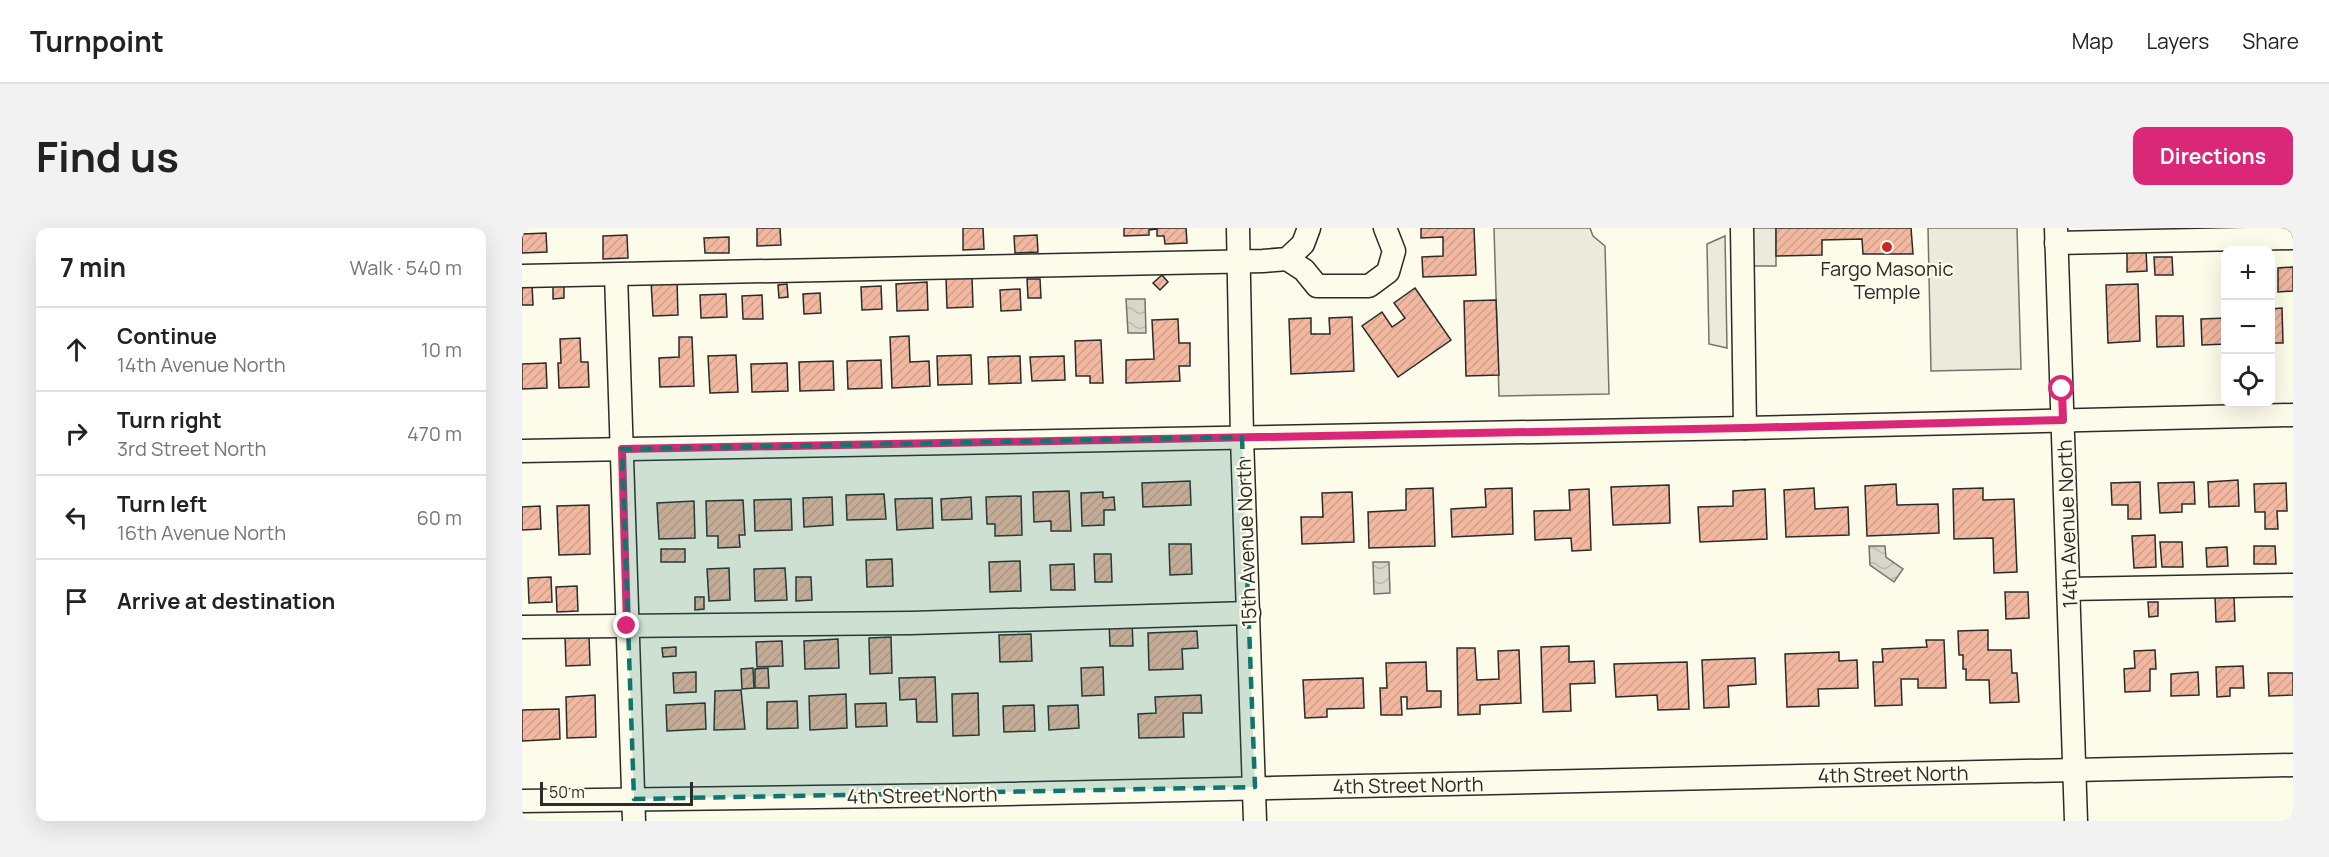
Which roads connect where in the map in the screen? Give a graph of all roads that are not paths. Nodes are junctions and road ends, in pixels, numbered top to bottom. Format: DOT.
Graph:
graph roads {
  1 [pos="1238,228"];
  2 [pos="1310,228"];
  3 [pos="1385,228"];
  4 [pos="1742,228"];
  5 [pos="2056,235"];
  6 [pos="2293,238"];
  7 [pos="1287,259"];
  8 [pos="1238,261"];
  9 [pos="616,275"];
  10 [pos="522,276"];
  11 [pos="2293,415"];
  12 [pos="2063,420"];
  13 [pos="1745,428"];
  14 [pos="1242,437"];
  15 [pos="622,449"];
  16 [pos="522,450"];
  17 [pos="2293,585"];
  18 [pos="2069,589"];
  19 [pos="1249,614"];
  20 [pos="627,626"];
  21 [pos="522,627"];
  22 [pos="2293,765"];
  23 [pos="2074,770"];
  24 [pos="1255,787"];
  25 [pos="522,801"];
  26 [pos="634,810"];
  27 [pos="1256,821"];
  28 [pos="2076,821"];
  1 -- 8 [label="street, 15th Avenue North"];
  2 -- 7 [label="street"];
  3 -- 7 [label="street"];
  4 -- 13 [label="street"];
  5 -- 6 [label="street"];
  5 -- 12 [label="street, 14th Avenue North"];
  7 -- 8 [label="street"];
  8 -- 9 [label="street"];
  8 -- 14 [label="street, 15th Avenue North"];
  9 -- 10 [label="street"];
  9 -- 15 [label="street"];
  11 -- 12 [label="street"];
  12 -- 13 [label="street"];
  12 -- 18 [label="street, 14th Avenue North"];
  13 -- 14 [label="street"];
  14 -- 15 [label="street"];
  14 -- 19 [label="street, 15th Avenue North"];
  15 -- 16 [label="street"];
  15 -- 20 [label="street"];
  17 -- 18 [label="street"];
  18 -- 23 [label="street, 14th Avenue North"];
  19 -- 20 [label="street"];
  19 -- 24 [label="street, 15th Avenue North"];
  20 -- 21 [label="street"];
  20 -- 26 [label="street"];
  22 -- 23 [label="street, 4th Street North"];
  23 -- 24 [label="street, 4th Street North"];
  23 -- 28 [label="street, 14th Avenue North"];
  24 -- 26 [label="street, 4th Street North"];
  24 -- 27 [label="street, 15th Avenue North"];
  25 -- 26 [label="street, 4th Street North"];
}
